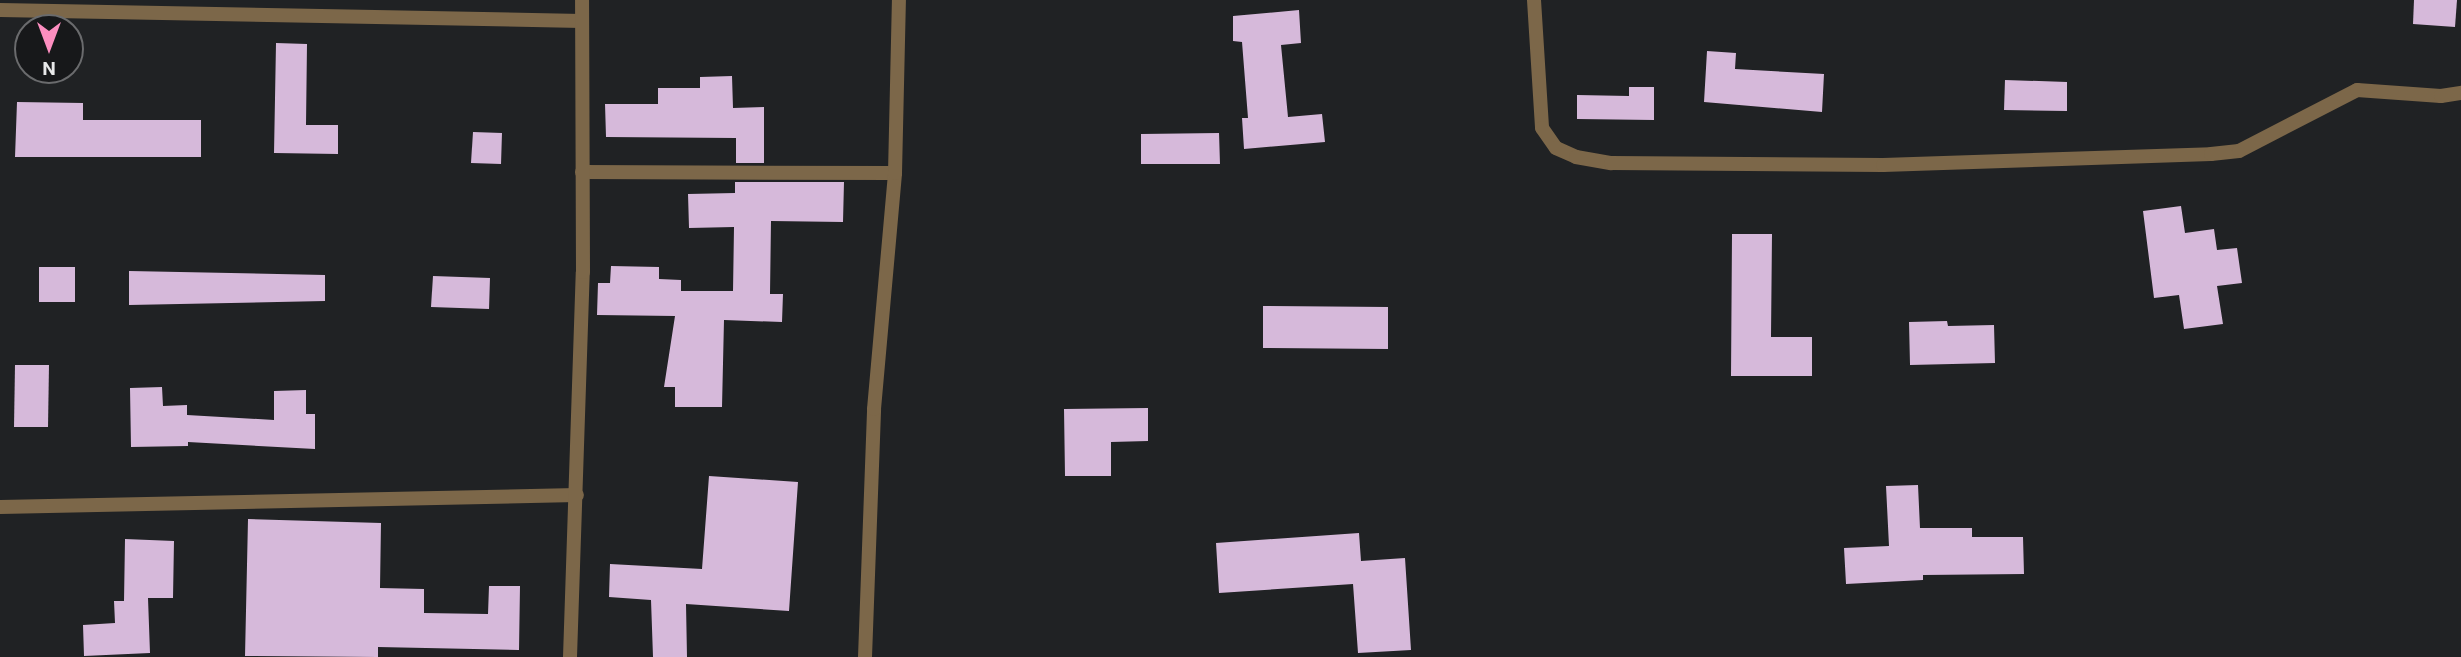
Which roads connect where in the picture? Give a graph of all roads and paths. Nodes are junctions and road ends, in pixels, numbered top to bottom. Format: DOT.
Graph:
graph roads {
  1 [pos="582,0"];
  2 [pos="899,0"];
  3 [pos="1534,0"];
  4 [pos="0,10"];
  5 [pos="582,21"];
  6 [pos="2461,93"];
  7 [pos="582,172"];
  8 [pos="895,173"];
  9 [pos="577,495"];
  10 [pos="0,507"];
  11 [pos="570,657"];
  12 [pos="865,657"];
  1 -- 5 [label="street"];
  2 -- 8 [label="street"];
  3 -- 6 [label="street"];
  4 -- 5 [label="street"];
  5 -- 7 [label="street"];
  7 -- 8 [label="street"];
  7 -- 9 [label="street"];
  8 -- 12 [label="street"];
  9 -- 10 [label="street"];
  9 -- 11 [label="street"];
}
